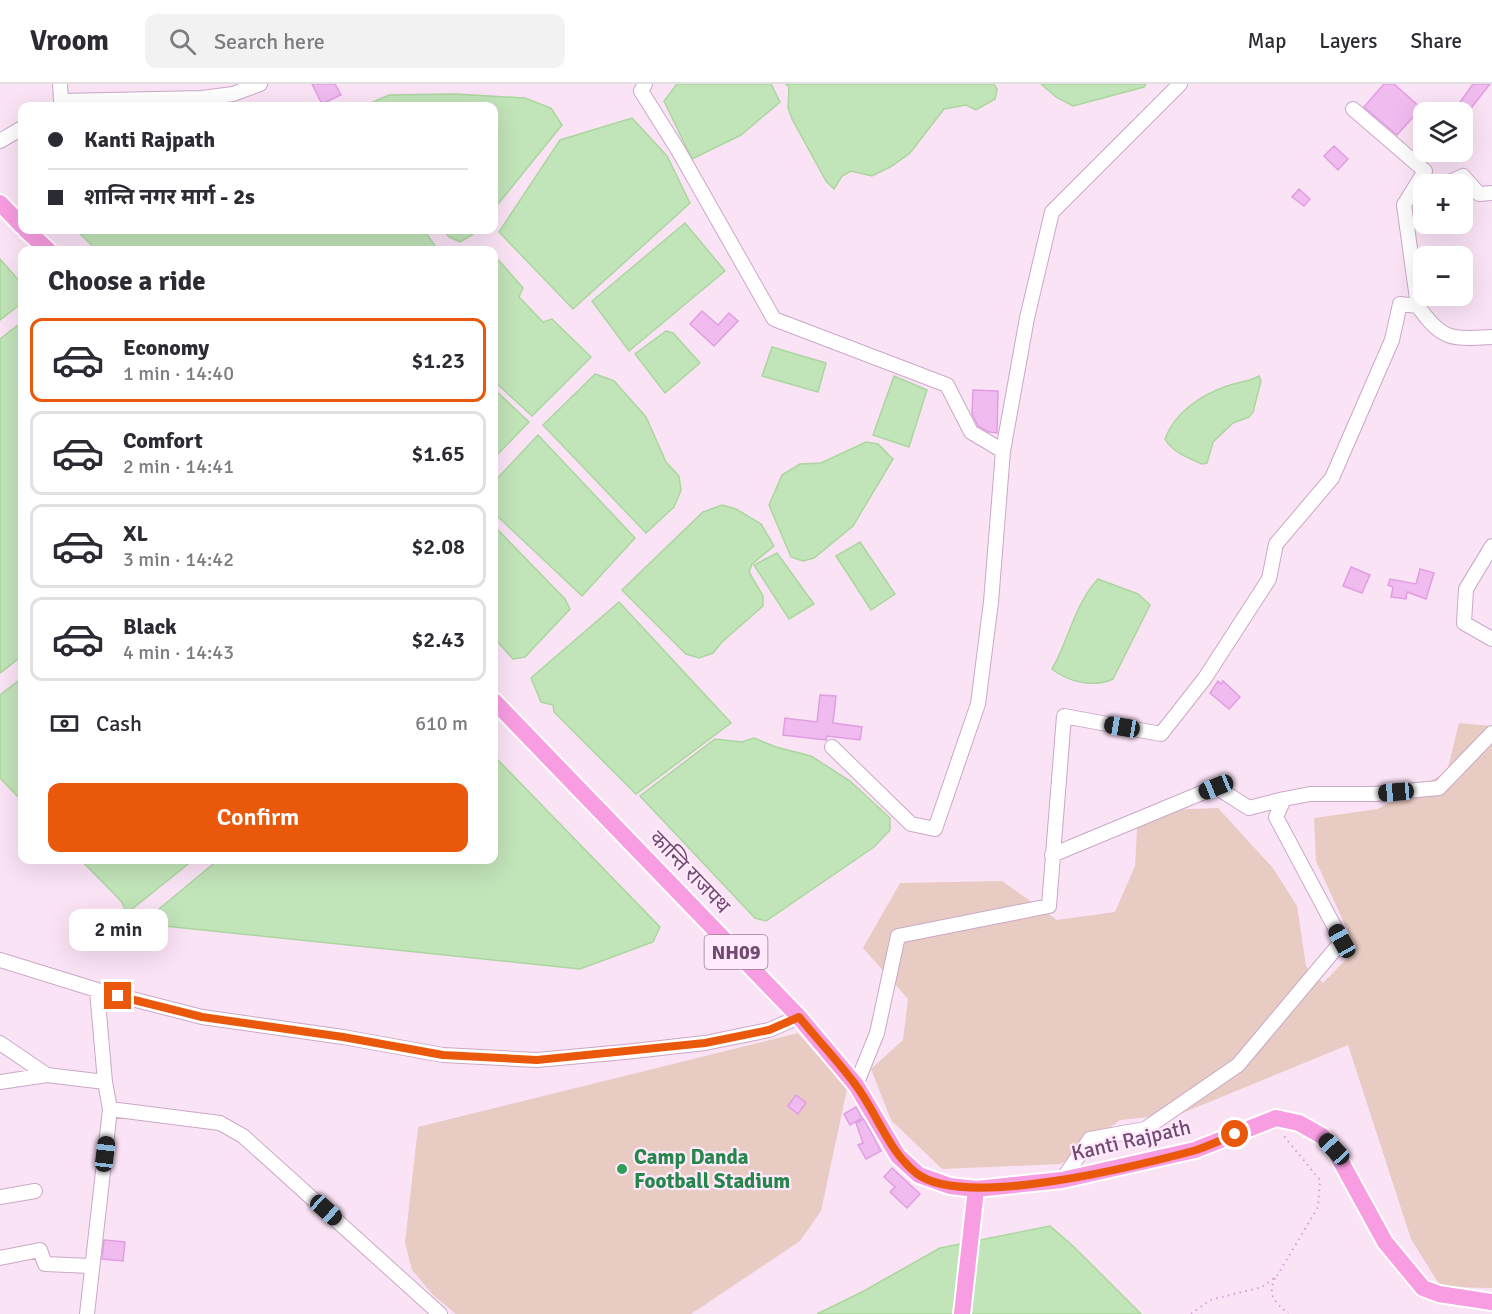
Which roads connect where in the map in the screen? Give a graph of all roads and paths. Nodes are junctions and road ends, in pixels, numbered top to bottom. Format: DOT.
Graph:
graph roads {
  1 [pos="60,84"];
  2 [pos="146,84"];
  3 [pos="260,84"];
  4 [pos="645,84"];
  5 [pos="1180,84"];
  6 [pos="233,89"];
  7 [pos="147,99"];
  8 [pos="57,102"];
  9 [pos="93,102"];
  10 [pos="1353,109"];
  11 [pos="18,130"];
  12 [pos="0,141"];
  13 [pos="1425,171"];
  14 [pos="1428,174"];
  15 [pos="1473,187"];
  16 [pos="1492,193"];
  17 [pos="0,203"];
  18 [pos="18,222"];
  19 [pos="30,234"];
  20 [pos="44,246"];
  21 [pos="1413,270"];
  22 [pos="1413,305"];
  23 [pos="1418,306"];
  24 [pos="1492,337"];
  25 [pos="1003,451"];
  26 [pos="1492,546"];
  27 [pos="1492,639"];
  28 [pos="498,705"];
  29 [pos="1492,734"];
  30 [pos="832,747"];
  31 [pos="1284,799"];
  32 [pos="1052,855"];
  33 [pos="0,960"];
  34 [pos="97,990"];
  35 [pos="799,1017"];
  36 [pos="0,1043"];
  37 [pos="48,1075"];
  38 [pos="0,1082"];
  39 [pos="105,1082"];
  40 [pos="856,1085"];
  41 [pos="110,1109"];
  42 [pos="1276,1118"];
  43 [pos="1062,1180"];
  44 [pos="976,1189"];
  45 [pos="35,1191"];
  46 [pos="0,1197"];
  47 [pos="0,1258"];
  48 [pos="92,1266"];
  49 [pos="1277,1276"];
  50 [pos="1492,1302"];
  51 [pos="87,1314"];
  52 [pos="440,1314"];
  53 [pos="962,1314"];
  54 [pos="1191,1314"];
  55 [pos="1288,1314"];
  1 -- 8 [label="street"];
  2 -- 7 [label="street"];
  3 -- 6 [label="street"];
  4 -- 25 [label="street"];
  5 -- 25 [label="street"];
  6 -- 7 [label="street"];
  7 -- 9 [label="street"];
  10 -- 13 [label="street"];
  11 -- 12 [label="street"];
  13 -- 14 [label="street"];
  13 -- 21 [label="street"];
  15 -- 16 [label="street"];
  17 -- 18 [label="main road"];
  19 -- 20 [label="main road"];
  22 -- 32 [label="street"];
  23 -- 24 [label="street"];
  25 -- 30 [label="street"];
  26 -- 27 [label="street"];
  28 -- 35 [label="main road, कान्ति राजपथ / NH09"];
  29 -- 31 [label="street"];
  31 -- 32 [label="street"];
  31 -- 43 [label="street"];
  32 -- 40 [label="street"];
  33 -- 34 [label="street"];
  34 -- 35 [label="street"];
  34 -- 39 [label="street"];
  35 -- 40 [label="main road, कान्ति राजपथ / NH09"];
  36 -- 37 [label="street"];
  37 -- 38 [label="street"];
  37 -- 39 [label="street"];
  39 -- 41 [label="street"];
  40 -- 44 [label="main road, कान्ति राजपथ / NH09"];
  41 -- 48 [label="street"];
  41 -- 52 [label="street"];
  42 -- 43 [label="main road, Kanti Rajpath / NH09"];
  42 -- 49 [label="path"];
  42 -- 50 [label="main road"];
  43 -- 44 [label="main road, Kanti Rajpath / NH09"];
  44 -- 53 [label="main road"];
  45 -- 46 [label="street"];
  47 -- 48 [label="street"];
  48 -- 51 [label="street"];
  49 -- 54 [label="path"];
  49 -- 55 [label="path"];
}
